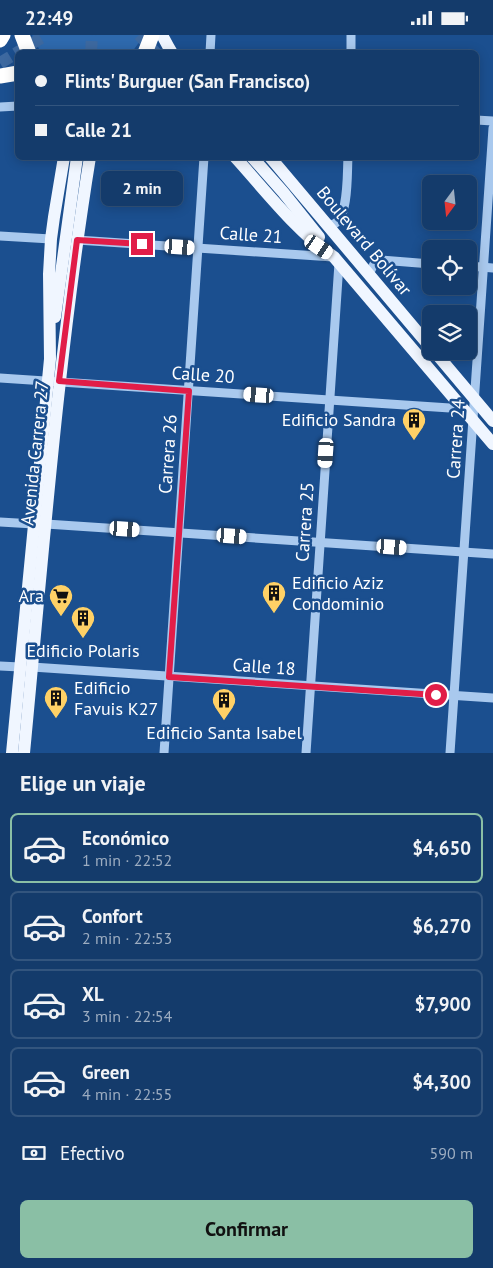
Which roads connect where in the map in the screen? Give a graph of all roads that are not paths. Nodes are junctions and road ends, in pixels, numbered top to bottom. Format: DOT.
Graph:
graph roads {
  1 [pos="3,35"];
  2 [pos="22,35"];
  3 [pos="152,35"];
  4 [pos="162,35"];
  5 [pos="211,35"];
  6 [pos="351,35"];
  7 [pos="0,40"];
  8 [pos="28,50"];
  9 [pos="146,50"];
  10 [pos="170,50"];
  11 [pos="210,50"];
  12 [pos="351,50"];
  13 [pos="15,74"];
  14 [pos="0,77"];
  15 [pos="15,105"];
  16 [pos="0,107"];
  17 [pos="479,120"];
  18 [pos="493,121"];
  19 [pos="493,128"];
  20 [pos="64,160"];
  21 [pos="77,160"];
  22 [pos="90,160"];
  23 [pos="204,160"];
  24 [pos="238,160"];
  25 [pos="255,160"];
  26 [pos="273,160"];
  27 [pos="348,160"];
  28 [pos="326,223"];
  29 [pos="0,236"];
  30 [pos="51,239"];
  31 [pos="77,240"];
  32 [pos="198,248"];
  33 [pos="337,260"];
  34 [pos="422,263"];
  35 [pos="488,268"];
  36 [pos="369,274"];
  37 [pos="422,337"];
  38 [pos="50,359"];
  39 [pos="441,360"];
  40 [pos="0,378"];
  41 [pos="54,381"];
  42 [pos="189,391"];
  43 [pos="330,400"];
  44 [pos="477,410"];
  45 [pos="493,421"];
  46 [pos="493,444"];
  47 [pos="0,522"];
  48 [pos="40,524"];
  49 [pos="179,533"];
  50 [pos="320,542"];
  51 [pos="464,552"];
  52 [pos="493,554"];
  53 [pos="0,666"];
  54 [pos="26,667"];
  55 [pos="169,677"];
  56 [pos="310,686"];
  57 [pos="454,696"];
  58 [pos="493,698"];
  59 [pos="12,753"];
  60 [pos="24,753"];
  61 [pos="164,753"];
  62 [pos="306,753"];
  63 [pos="450,753"];
  1 -- 7 [label="highway"];
  2 -- 8 [label="highway"];
  3 -- 9 [label="highway"];
  4 -- 10 [label="main road"];
  5 -- 11 [label="street"];
  6 -- 12 [label="street"];
  13 -- 14 [label="highway"];
  15 -- 16 [label="street"];
  17 -- 18 [label="street"];
  19 -- 35 [label="street, Carrera 24"];
  20 -- 30 [label="main road, Avenida Carrera 27"];
  21 -- 38 [label="main road"];
  22 -- 31 [label="main road, Avenida Carrera 27"];
  23 -- 32 [label="street, Carrera 26"];
  24 -- 33 [label="main road, Boulevard Bolívar"];
  25 -- 33 [label="main road"];
  26 -- 28 [label="main road, Boulevard Bolívar"];
  27 -- 28 [label="street"];
  28 -- 36 [label="main road, Boulevard Bolívar"];
  29 -- 30 [label="street"];
  30 -- 38 [label="main road, Avenida Carrera 27"];
  31 -- 32 [label="street, Calle 21"];
  31 -- 41 [label="main road, Avenida Carrera 27"];
  32 -- 33 [label="street, Calle 21"];
  32 -- 42 [label="street, Carrera 26"];
  33 -- 43 [label="street, Carrera 25"];
  33 -- 44 [label="main road, Boulevard Bolívar"];
  34 -- 36 [label="street"];
  35 -- 44 [label="street, Carrera 24"];
  36 -- 37 [label="main road, Boulevard Bolívar"];
  38 -- 41 [label="main road, Avenida Carrera 27"];
  39 -- 44 [label="main road, Boulevard Bolívar"];
  40 -- 41 [label="street, Calle 20"];
  41 -- 42 [label="street, Calle 20"];
  41 -- 48 [label="main road, Avenida Carrera 27"];
  42 -- 43 [label="street, Calle 20"];
  42 -- 49 [label="street, Carrera 26"];
  43 -- 44 [label="street, Calle 20"];
  43 -- 50 [label="street, Carrera 25"];
  44 -- 45 [label="main road, Boulevard Bolívar"];
  44 -- 46 [label="main road, Boulevard Bolívar"];
  44 -- 51 [label="street, Carrera 24"];
  47 -- 48 [label="street"];
  48 -- 49 [label="street"];
  48 -- 54 [label="main road, Avenida Carrera 27"];
  49 -- 50 [label="street"];
  49 -- 55 [label="street, Carrera 26"];
  50 -- 51 [label="street"];
  50 -- 56 [label="street, Carrera 25"];
  51 -- 52 [label="street"];
  51 -- 57 [label="street, Carrera 24"];
  53 -- 54 [label="street, Calle 18"];
  54 -- 55 [label="street, Calle 18"];
  54 -- 59 [label="main road, Avenida Carrera 27"];
  54 -- 60 [label="main road, Avenida Carrera 27"];
  55 -- 56 [label="street, Calle 18"];
  55 -- 61 [label="street, Carrera 26"];
  56 -- 57 [label="street, Calle 18"];
  56 -- 62 [label="street, Carrera 25"];
  57 -- 58 [label="street, Calle 18"];
  57 -- 63 [label="street, Carrera 24"];
}
